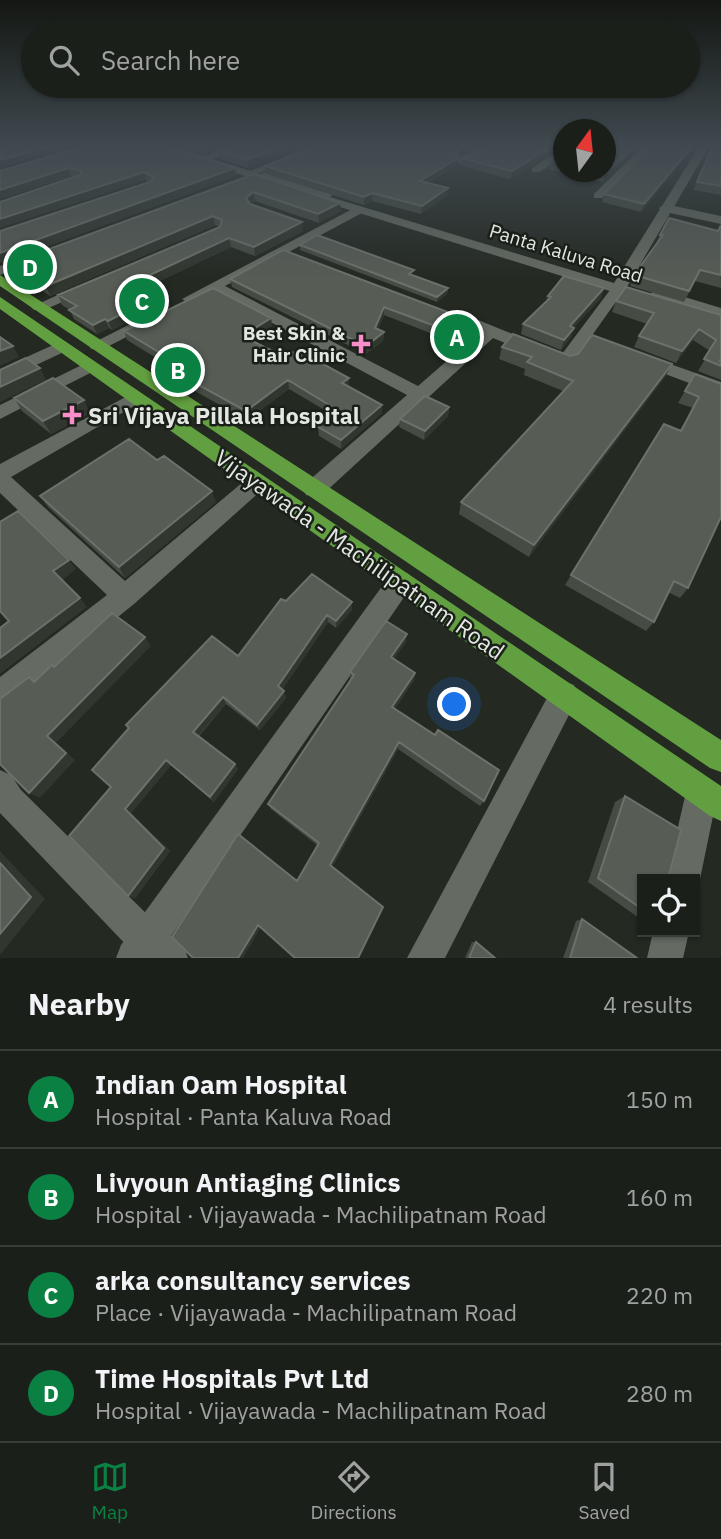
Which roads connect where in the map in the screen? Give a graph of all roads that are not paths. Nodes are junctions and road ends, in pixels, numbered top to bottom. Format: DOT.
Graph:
graph roads {
  1 [pos="299,190"];
  2 [pos="305,190"];
  3 [pos="604,190"];
  4 [pos="680,190"];
  5 [pos="598,196"];
  6 [pos="666,208"];
  7 [pos="358,210"];
  8 [pos="721,220"];
  9 [pos="52,252"];
  10 [pos="0,271"];
  11 [pos="0,279"];
  12 [pos="102,280"];
  13 [pos="621,285"];
  14 [pos="215,287"];
  15 [pos="2,306"];
  16 [pos="39,307"];
  17 [pos="440,310"];
  18 [pos="721,313"];
  19 [pos="721,321"];
  20 [pos="492,330"];
  21 [pos="62,346"];
  22 [pos="622,351"];
  23 [pos="93,355"];
  24 [pos="0,376"];
  25 [pos="721,389"];
  26 [pos="421,395"];
  27 [pos="135,398"];
  28 [pos="0,413"];
  29 [pos="0,474"];
  30 [pos="0,480"];
  31 [pos="256,483"];
  32 [pos="314,489"];
  33 [pos="400,582"];
  34 [pos="125,596"];
  35 [pos="0,694"];
  36 [pos="564,695"];
  37 [pos="721,757"];
  38 [pos="711,798"];
  39 [pos="3,800"];
  40 [pos="684,874"];
  41 [pos="670,937"];
  42 [pos="150,952"];
  43 [pos="425,958"];
  44 [pos="665,958"];
  1 -- 7 [label="street, Panta Kaluva Road"];
  2 -- 13 [label="street, Panta Kaluva Road"];
  3 -- 5 [label="street"];
  4 -- 6 [label="street"];
  6 -- 8 [label="street"];
  6 -- 13 [label="street"];
  7 -- 13 [label="street, Panta Kaluva Road"];
  7 -- 14 [label="street"];
  9 -- 10 [label="street"];
  11 -- 16 [label="highway, Vijayawada - Machilipatnam Road"];
  12 -- 16 [label="street"];
  13 -- 18 [label="street, Panta Kaluva Road"];
  13 -- 19 [label="street, Panta Kaluva Road"];
  13 -- 20 [label="street"];
  14 -- 23 [label="street"];
  14 -- 26 [label="street"];
  15 -- 21 [label="highway, Vijayawada - Machilipatnam Road"];
  16 -- 23 [label="highway, Vijayawada - Machilipatnam Road"];
  17 -- 20 [label="street"];
  20 -- 26 [label="street"];
  21 -- 23 [label="highway, Vijayawada - Machilipatnam Road"];
  21 -- 24 [label="street"];
  22 -- 25 [label="street"];
  23 -- 27 [label="highway, Vijayawada - Machilipatnam Road"];
  23 -- 28 [label="street"];
  23 -- 32 [label="highway, Vijayawada - Machilipatnam Road"];
  26 -- 32 [label="street"];
  27 -- 29 [label="street"];
  27 -- 31 [label="highway, Vijayawada - Machilipatnam Road"];
  30 -- 34 [label="street"];
  31 -- 33 [label="highway, Vijayawada - Machilipatnam Road"];
  31 -- 34 [label="street"];
  32 -- 37 [label="highway, Vijayawada - Machilipatnam Road"];
  33 -- 36 [label="highway, Vijayawada - Machilipatnam Road"];
  33 -- 42 [label="street"];
  34 -- 35 [label="street"];
  36 -- 38 [label="highway, Vijayawada - Machilipatnam Road"];
  36 -- 43 [label="street"];
  38 -- 40 [label="street"];
  39 -- 42 [label="street"];
  41 -- 44 [label="street"];
}
